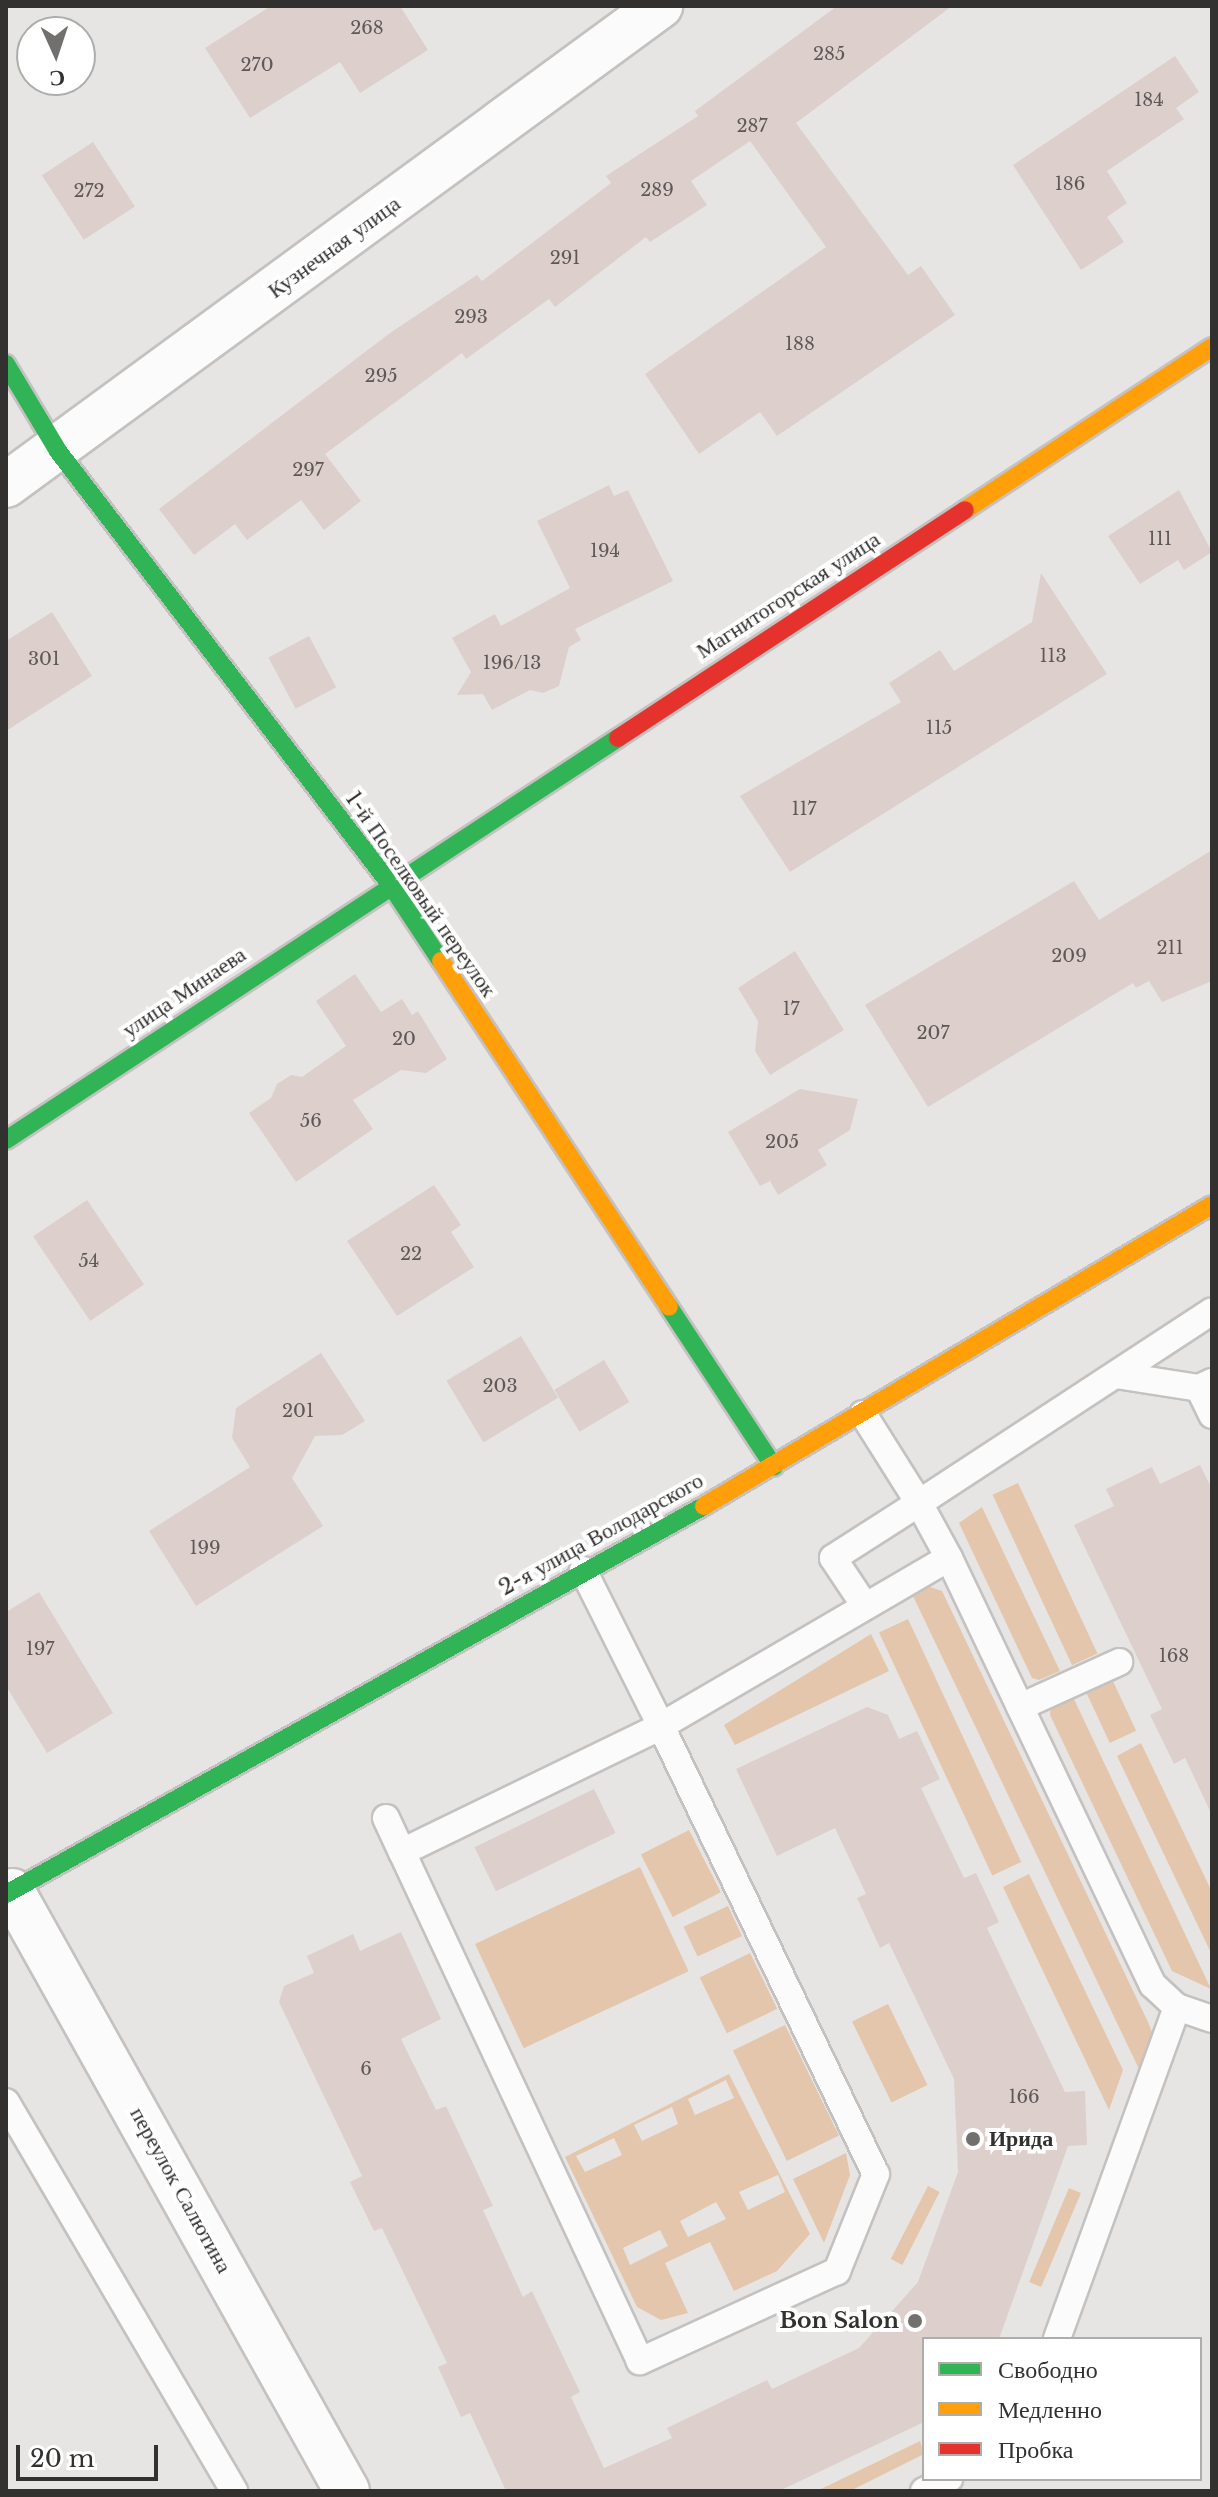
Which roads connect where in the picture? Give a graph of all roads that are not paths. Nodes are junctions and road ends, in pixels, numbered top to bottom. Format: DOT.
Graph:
graph roads {
  1 [pos="660,6"];
  2 [pos="1212,347"];
  3 [pos="6,364"];
  4 [pos="58,451"];
  5 [pos="6,485"];
  6 [pos="390,884"];
  7 [pos="6,1140"];
  8 [pos="1212,1205"];
  9 [pos="1212,1311"];
  10 [pos="1116,1375"];
  11 [pos="1206,1385"];
  12 [pos="863,1414"];
  13 [pos="1212,1415"];
  14 [pos="774,1467"];
  15 [pos="919,1503"];
  16 [pos="949,1558"];
  17 [pos="583,1570"];
  18 [pos="865,1606"];
  19 [pos="1119,1662"];
  20 [pos="1020,1707"];
  21 [pos="661,1726"];
  22 [pos="386,1818"];
  23 [pos="402,1852"];
  24 [pos="9,1892"];
  25 [pos="1177,2007"];
  26 [pos="1212,2019"];
  27 [pos="6,2102"];
  28 [pos="1058,2337"];
  29 [pos="945,2481"];
  30 [pos="234,2491"];
  31 [pos="347,2491"];
  32 [pos="924,2491"];
  1 -- 4 [label="street, Кузнечная улица"];
  2 -- 6 [label="street, Магнитогорская улица"];
  3 -- 4 [label="street, 1-й Поселковый переулок"];
  4 -- 5 [label="street, Кузнечная улица"];
  4 -- 6 [label="street, 1-й Поселковый переулок"];
  6 -- 7 [label="street, улица Минаева"];
  6 -- 14 [label="street, 1-й Поселковый переулок"];
  8 -- 12 [label="street, 2-я улица Володарского"];
  9 -- 10 [label="lane"];
  10 -- 11 [label="lane"];
  10 -- 15 [label="lane"];
  11 -- 13 [label="lane"];
  12 -- 14 [label="street, 2-я улица Володарского"];
  12 -- 15 [label="lane"];
  14 -- 17 [label="street, 2-я улица Володарского"];
  15 -- 16 [label="lane"];
  15 -- 18 [label="lane"];
  16 -- 18 [label="lane"];
  16 -- 20 [label="lane"];
  17 -- 21 [label="lane"];
  17 -- 24 [label="street, 2-я улица Володарского"];
  18 -- 21 [label="lane"];
  19 -- 20 [label="lane"];
  20 -- 25 [label="lane"];
  21 -- 23 [label="lane"];
  21 -- 23 [label="lane"];
  22 -- 23 [label="lane"];
  24 -- 31 [label="street, переулок Салютина"];
  25 -- 26 [label="lane"];
  25 -- 28 [label="lane"];
  27 -- 30 [label="lane"];
  29 -- 32 [label="lane"];
}
